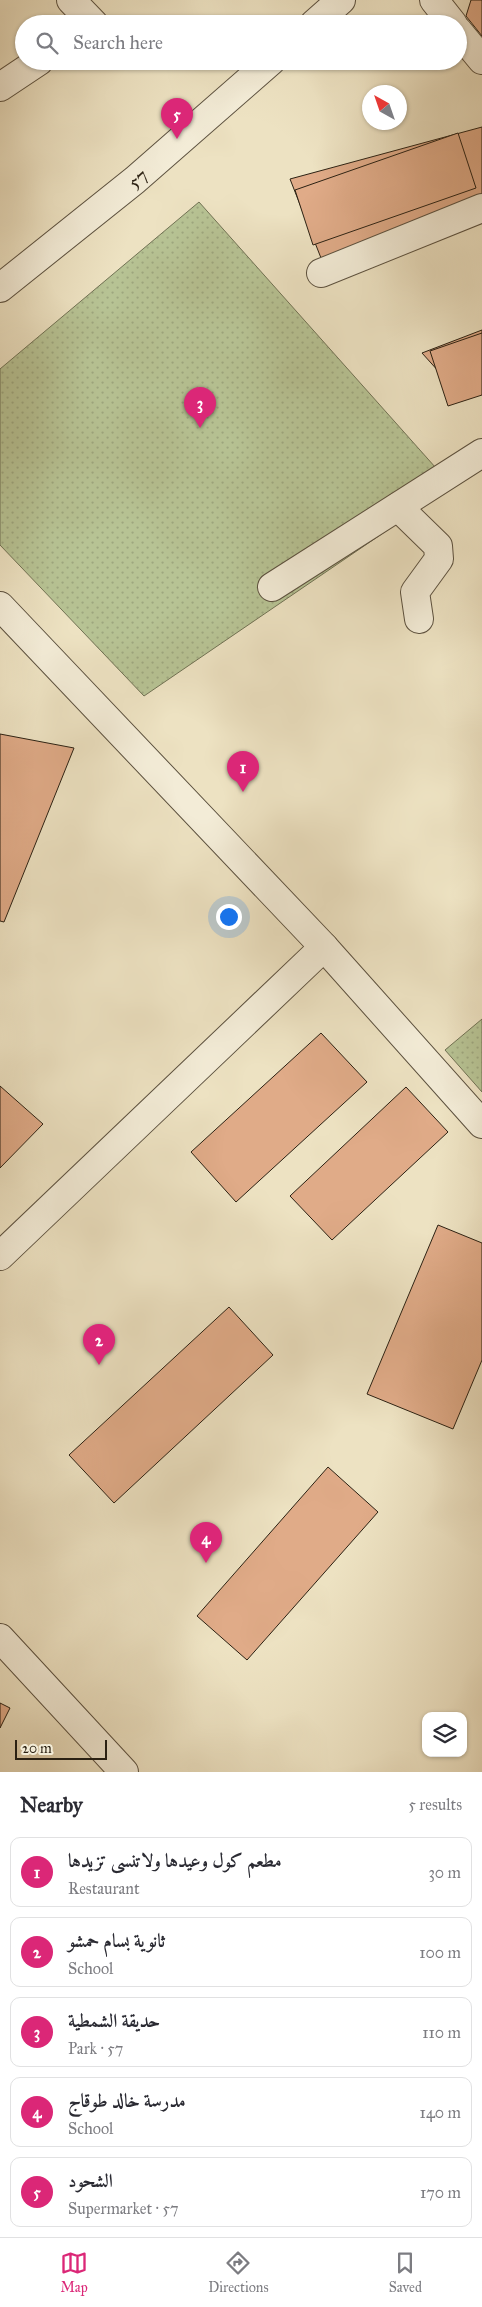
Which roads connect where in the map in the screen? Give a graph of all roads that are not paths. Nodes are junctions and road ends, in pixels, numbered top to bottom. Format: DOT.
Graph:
graph roads {
  1 [pos="71,0"];
  2 [pos="341,0"];
  3 [pos="434,0"];
  4 [pos="85,15"];
  5 [pos="324,15"];
  6 [pos="446,15"];
  7 [pos="467,42"];
  8 [pos="482,60"];
  9 [pos="26,70"];
  10 [pos="261,70"];
  11 [pos="0,87"];
  12 [pos="482,208"];
  13 [pos="321,273"];
  14 [pos="0,288"];
  15 [pos="482,453"];
  16 [pos="398,507"];
  17 [pos="272,587"];
  18 [pos="0,606"];
  19 [pos="418,619"];
  20 [pos="324,947"];
  21 [pos="482,1124"];
  22 [pos="0,1256"];
  23 [pos="0,1638"];
  24 [pos="124,1772"];
  1 -- 4 [label="street"];
  2 -- 5 [label="street"];
  3 -- 6 [label="street"];
  7 -- 8 [label="street"];
  9 -- 11 [label="street"];
  10 -- 14 [label="street, 57"];
  12 -- 13 [label="street"];
  15 -- 16 [label="street"];
  16 -- 17 [label="street"];
  16 -- 19 [label="street"];
  18 -- 20 [label="street"];
  20 -- 21 [label="street"];
  20 -- 22 [label="street"];
  23 -- 24 [label="street"];
}
